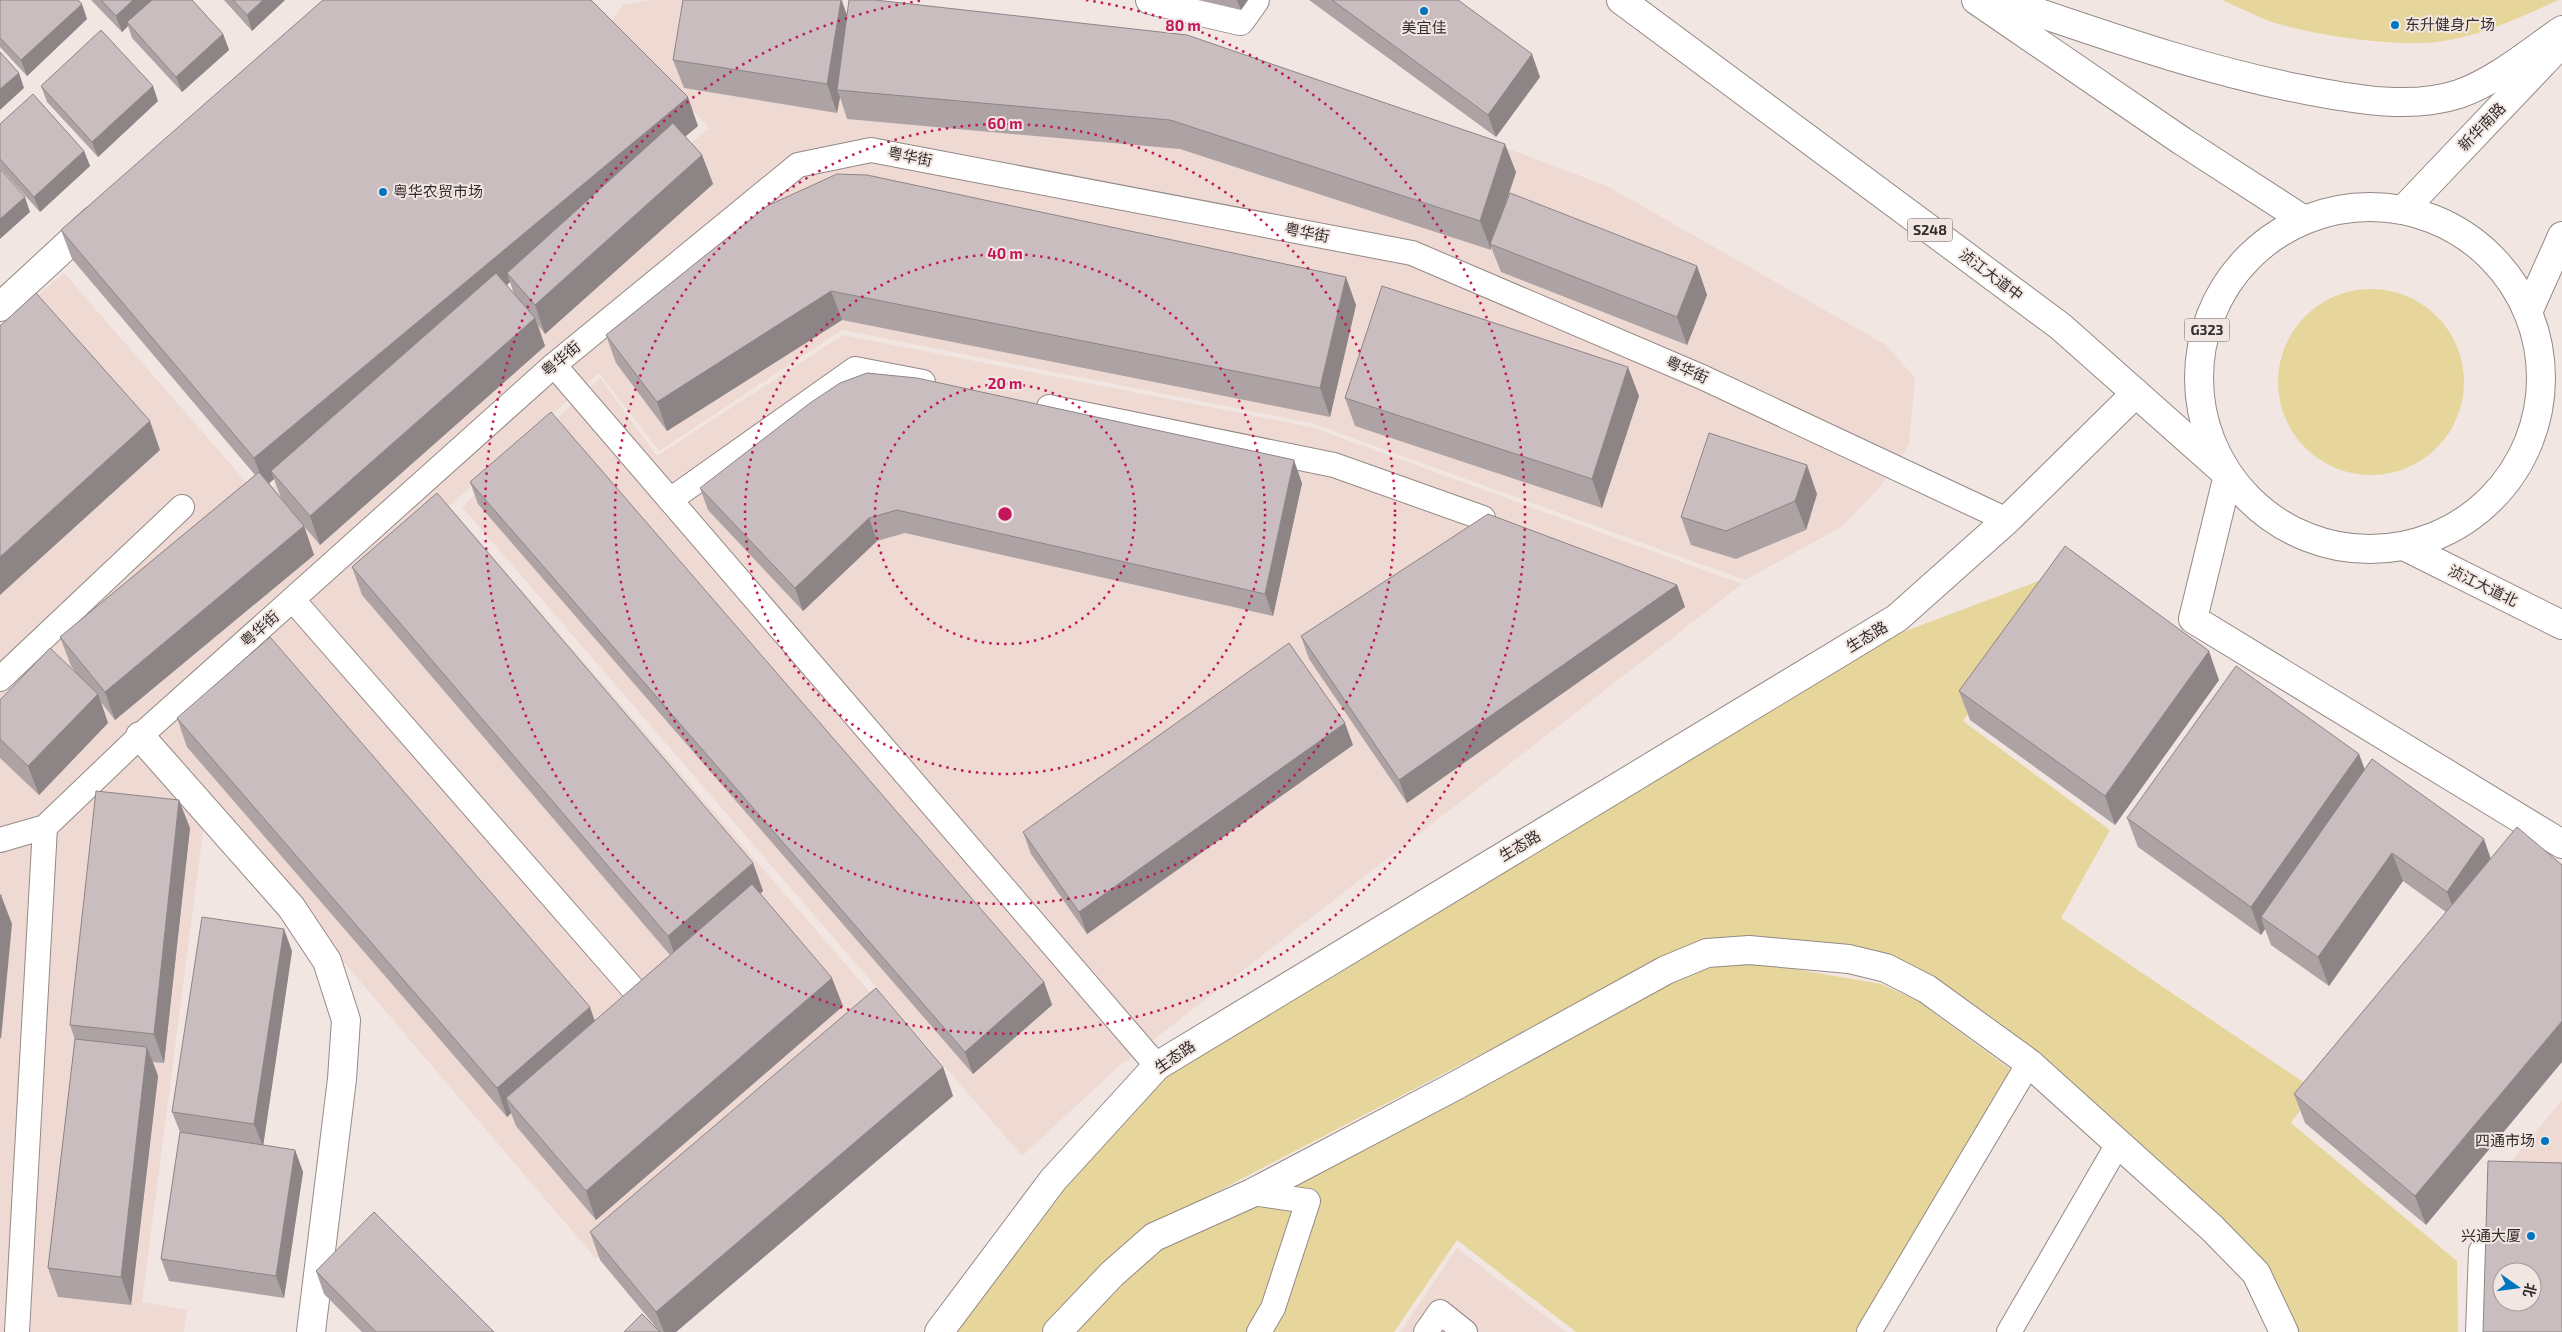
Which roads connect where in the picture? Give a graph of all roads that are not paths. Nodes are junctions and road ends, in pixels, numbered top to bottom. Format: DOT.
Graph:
graph roads {
  1 [pos="1150,0"];
  2 [pos="1255,0"];
  3 [pos="1621,0"];
  4 [pos="1976,0"];
  5 [pos="2001,0"];
  6 [pos="2562,30"];
  7 [pos="2562,43"];
  8 [pos="110,206"];
  9 [pos="2403,210"];
  10 [pos="2304,220"];
  11 [pos="2562,236"];
  12 [pos="0,307"];
  13 [pos="2528,312"];
  14 [pos="554,365"];
  15 [pos="2552,384"];
  16 [pos="943,386"];
  17 [pos="2136,394"];
  18 [pos="1031,404"];
  19 [pos="2228,475"];
  20 [pos="670,500"];
  21 [pos="182,507"];
  22 [pos="1483,518"];
  23 [pos="2007,520"];
  24 [pos="2404,546"];
  25 [pos="293,600"];
  26 [pos="2562,625"];
  27 [pos="0,679"];
  28 [pos="140,736"];
  29 [pos="45,827"];
  30 [pos="0,840"];
  31 [pos="2562,844"];
  32 [pos="634,990"];
  33 [pos="2029,1064"];
  34 [pos="1157,1066"];
  35 [pos="2118,1144"];
  36 [pos="1252,1193"];
  37 [pos="2481,1251"];
  38 [pos="17,1332"];
  39 [pos="311,1332"];
  40 [pos="939,1332"];
  41 [pos="1057,1332"];
  42 [pos="1259,1332"];
  43 [pos="1426,1332"];
  44 [pos="1465,1332"];
  45 [pos="1869,1332"];
  46 [pos="2009,1332"];
  47 [pos="2284,1332"];
  48 [pos="2478,1332"];
  1 -- 2 [label="main road"];
  3 -- 17 [label="main road, 浈江大道中 / S248"];
  4 -- 10 [label="main road"];
  5 -- 6 [label="main road"];
  7 -- 9 [label="main road, 新华南路"];
  8 -- 12 [label="main road"];
  9 -- 10 [label="main road, G323"];
  9 -- 13 [label="main road, G323"];
  10 -- 19 [label="main road, G323"];
  11 -- 13 [label="main road"];
  13 -- 15 [label="main road, G323"];
  14 -- 20 [label="lane"];
  14 -- 23 [label="lane, 粤华街"];
  14 -- 25 [label="lane, 粤华街"];
  15 -- 24 [label="main road, G323"];
  16 -- 20 [label="lane"];
  17 -- 19 [label="main road, 浈江大道中 / S248"];
  17 -- 23 [label="main road, 生态路"];
  18 -- 22 [label="lane"];
  19 -- 24 [label="main road, G323"];
  19 -- 31 [label="main road"];
  20 -- 34 [label="lane"];
  21 -- 27 [label="lane"];
  23 -- 34 [label="main road, 生态路"];
  24 -- 26 [label="main road, 浈江大道北"];
  25 -- 28 [label="lane, 粤华街"];
  25 -- 32 [label="lane"];
  28 -- 29 [label="lane, 粤华街"];
  28 -- 39 [label="main road"];
  29 -- 30 [label="lane, 粤华街"];
  29 -- 38 [label="lane"];
  33 -- 35 [label="main road"];
  33 -- 36 [label="main road"];
  33 -- 45 [label="lane"];
  34 -- 40 [label="main road, 生态路"];
  35 -- 46 [label="lane"];
  35 -- 47 [label="main road"];
  36 -- 41 [label="main road"];
  36 -- 42 [label="lane"];
  37 -- 48 [label="lane"];
  43 -- 44 [label="lane"];
}
